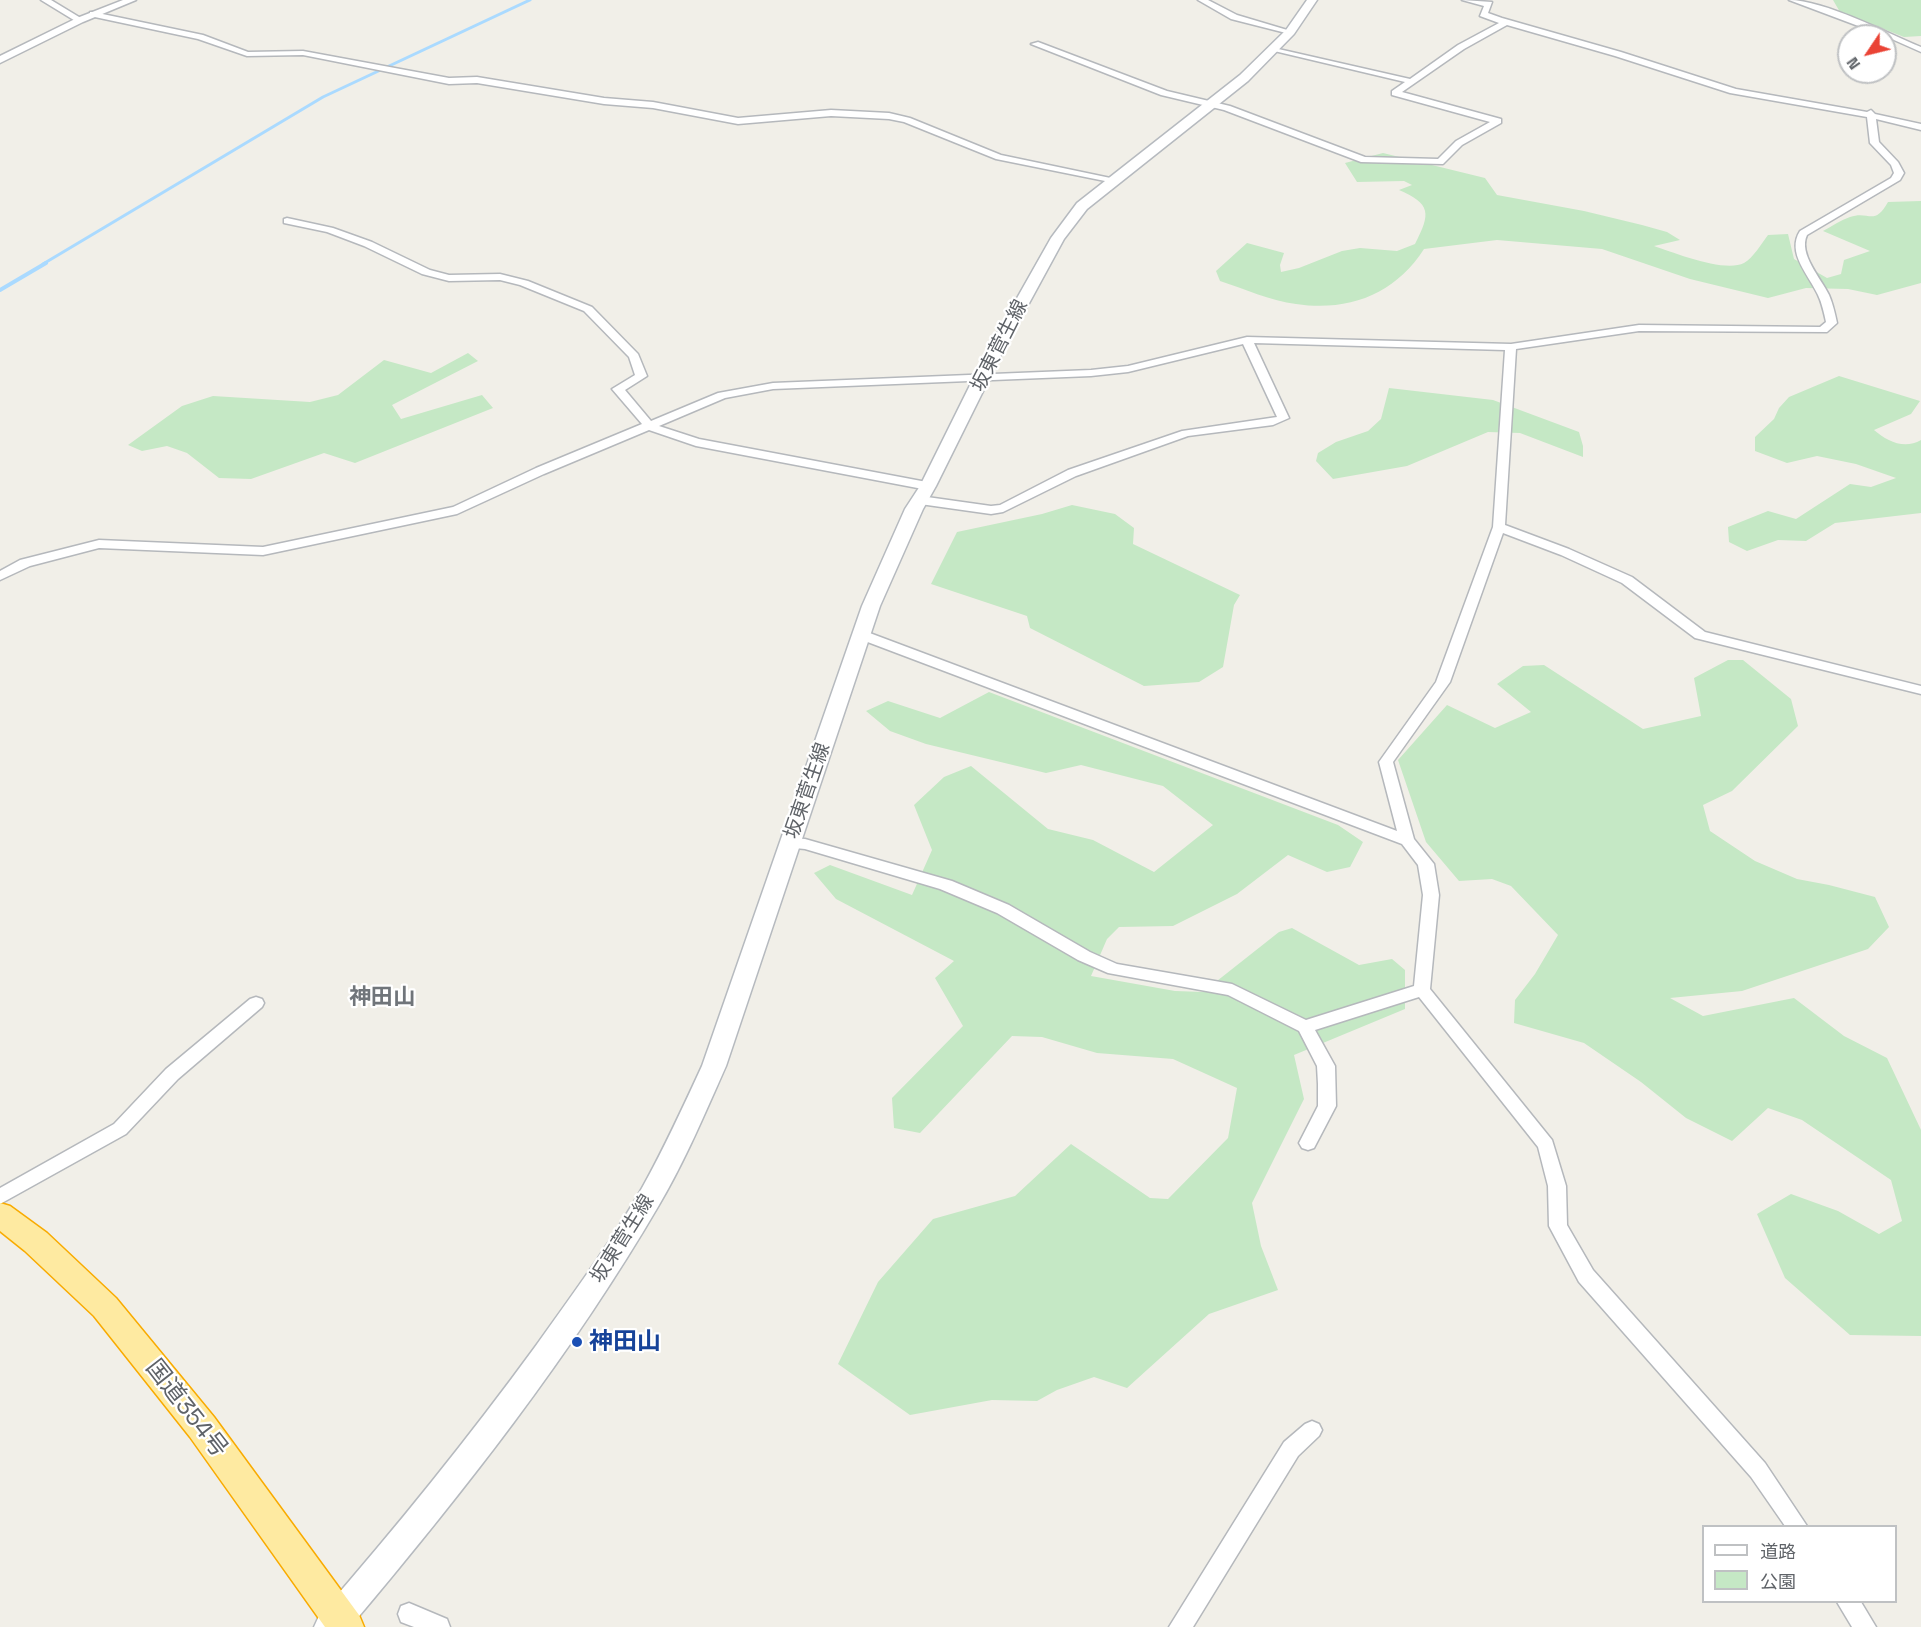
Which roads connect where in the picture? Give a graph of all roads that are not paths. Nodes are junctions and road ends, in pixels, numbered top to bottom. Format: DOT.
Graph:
graph roads {
  1 [pos="45,0"];
  2 [pos="131,0"];
  3 [pos="1202,0"];
  4 [pos="1312,0"];
  5 [pos="1466,0"];
  6 [pos="1793,0"];
  7 [pos="1825,0"];
  8 [pos="1831,13"];
  9 [pos="93,14"];
  10 [pos="80,20"];
  11 [pos="1505,23"];
  12 [pos="1290,32"];
  13 [pos="1035,44"];
  14 [pos="1274,50"];
  15 [pos="1921,50"];
  16 [pos="0,60"];
  17 [pos="1409,81"];
  18 [pos="1212,105"];
  19 [pos="1870,114"];
  20 [pos="1921,127"];
  21 [pos="1115,180"];
  22 [pos="287,221"];
  23 [pos="1247,340"];
  24 [pos="1511,347"];
  25 [pos="983,378"];
  26 [pos="650,426"];
  27 [pos="924,493"];
  28 [pos="1498,527"];
  29 [pos="0,576"];
  30 [pos="862,635"];
  31 [pos="1921,690"];
  32 [pos="1407,840"];
  33 [pos="789,843"];
  34 [pos="1422,990"];
  35 [pos="256,1003"];
  36 [pos="1305,1027"];
  37 [pos="1308,1143"];
  38 [pos="0,1197"];
  39 [pos="0,1215"];
  40 [pos="1312,1430"];
  41 [pos="1796,1525"];
  42 [pos="1849,1603"];
  43 [pos="409,1614"];
  44 [pos="338,1624"];
  45 [pos="439,1627"];
  46 [pos="1180,1627"];
  47 [pos="1865,1627"];
  1 -- 10 [label="street"];
  2 -- 9 [label="street"];
  3 -- 12 [label="street"];
  4 -- 12 [label="main road, 坂東菅生線"];
  5 -- 11 [label="street"];
  6 -- 8 [label="street"];
  7 -- 8 [label="street"];
  8 -- 15 [label="street"];
  9 -- 10 [label="street"];
  9 -- 21 [label="street"];
  10 -- 16 [label="street"];
  11 -- 17 [label="street"];
  11 -- 19 [label="street"];
  12 -- 14 [label="main road, 坂東菅生線"];
  13 -- 18 [label="street"];
  14 -- 17 [label="street"];
  14 -- 18 [label="main road, 坂東菅生線"];
  17 -- 18 [label="street"];
  18 -- 21 [label="main road, 坂東菅生線"];
  19 -- 20 [label="street"];
  19 -- 24 [label="street"];
  21 -- 25 [label="main road, 坂東菅生線"];
  22 -- 26 [label="street"];
  23 -- 24 [label="street"];
  23 -- 25 [label="street"];
  23 -- 27 [label="street"];
  24 -- 28 [label="street"];
  25 -- 26 [label="street"];
  25 -- 27 [label="main road, 坂東菅生線"];
  26 -- 27 [label="street"];
  26 -- 29 [label="street"];
  27 -- 30 [label="main road, 坂東菅生線"];
  28 -- 31 [label="street"];
  28 -- 32 [label="street"];
  30 -- 32 [label="street"];
  30 -- 33 [label="main road, 坂東菅生線"];
  32 -- 34 [label="street"];
  33 -- 36 [label="street"];
  33 -- 44 [label="main road, 坂東菅生線"];
  34 -- 36 [label="street"];
  34 -- 41 [label="street"];
  35 -- 38 [label="street"];
  36 -- 37 [label="street"];
  39 -- 44 [label="highway, 国道354号"];
  40 -- 46 [label="street"];
  42 -- 47 [label="street"];
  43 -- 45 [label="street"];
}
